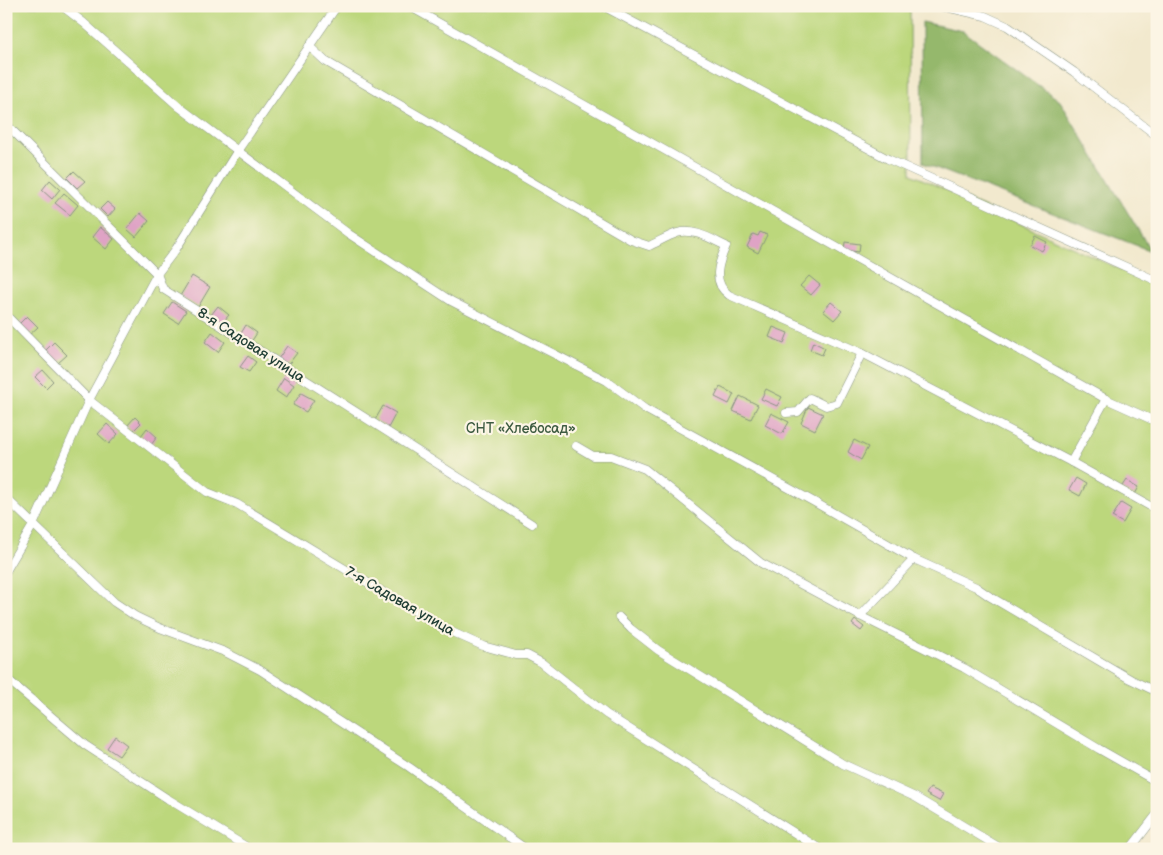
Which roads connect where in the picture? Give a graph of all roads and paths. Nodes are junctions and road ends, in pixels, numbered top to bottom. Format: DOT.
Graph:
graph roads {
  1 [pos="62,6"];
  2 [pos="337,6"];
  3 [pos="409,6"];
  4 [pos="602,6"];
  5 [pos="941,6"];
  6 [pos="309,46"];
  7 [pos="6,124"];
  8 [pos="1157,136"];
  9 [pos="238,150"];
  10 [pos="157,274"];
  11 [pos="1157,280"];
  12 [pos="6,315"];
  13 [pos="862,353"];
  14 [pos="1106,399"];
  15 [pos="90,400"];
  16 [pos="786,413"];
  17 [pos="1157,422"];
  18 [pos="576,446"];
  19 [pos="1071,462"];
  20 [pos="6,498"];
  21 [pos="1157,510"];
  22 [pos="33,524"];
  23 [pos="532,524"];
  24 [pos="914,559"];
  25 [pos="6,571"];
  26 [pos="860,616"];
  27 [pos="619,617"];
  28 [pos="6,678"];
  29 [pos="1157,692"];
  30 [pos="1157,782"];
  31 [pos="1157,814"];
  32 [pos="250,849"];
  33 [pos="526,849"];
  34 [pos="820,849"];
  35 [pos="1002,849"];
  36 [pos="1130,849"];
  1 -- 9 [label="lane"];
  2 -- 6 [label="lane"];
  3 -- 14 [label="lane"];
  4 -- 11 [label="lane"];
  5 -- 8 [label="lane"];
  6 -- 9 [label="lane"];
  6 -- 13 [label="lane"];
  7 -- 10 [label="lane, 8-я Садовая улица"];
  9 -- 10 [label="lane"];
  9 -- 24 [label="lane"];
  10 -- 15 [label="lane"];
  10 -- 23 [label="lane, 8-я Садовая улица"];
  12 -- 15 [label="lane, 7-я Садовая улица"];
  13 -- 16 [label="lane"];
  13 -- 19 [label="lane"];
  14 -- 17 [label="lane"];
  14 -- 19 [label="lane"];
  15 -- 22 [label="lane"];
  15 -- 34 [label="lane, 7-я Садовая улица"];
  18 -- 26 [label="lane"];
  19 -- 21 [label="lane"];
  20 -- 22 [label="lane"];
  22 -- 25 [label="lane"];
  22 -- 33 [label="lane"];
  24 -- 26 [label="lane"];
  24 -- 29 [label="lane"];
  26 -- 30 [label="lane"];
  27 -- 35 [label="lane"];
  28 -- 32 [label="lane"];
  31 -- 36 [label="lane"];
}
